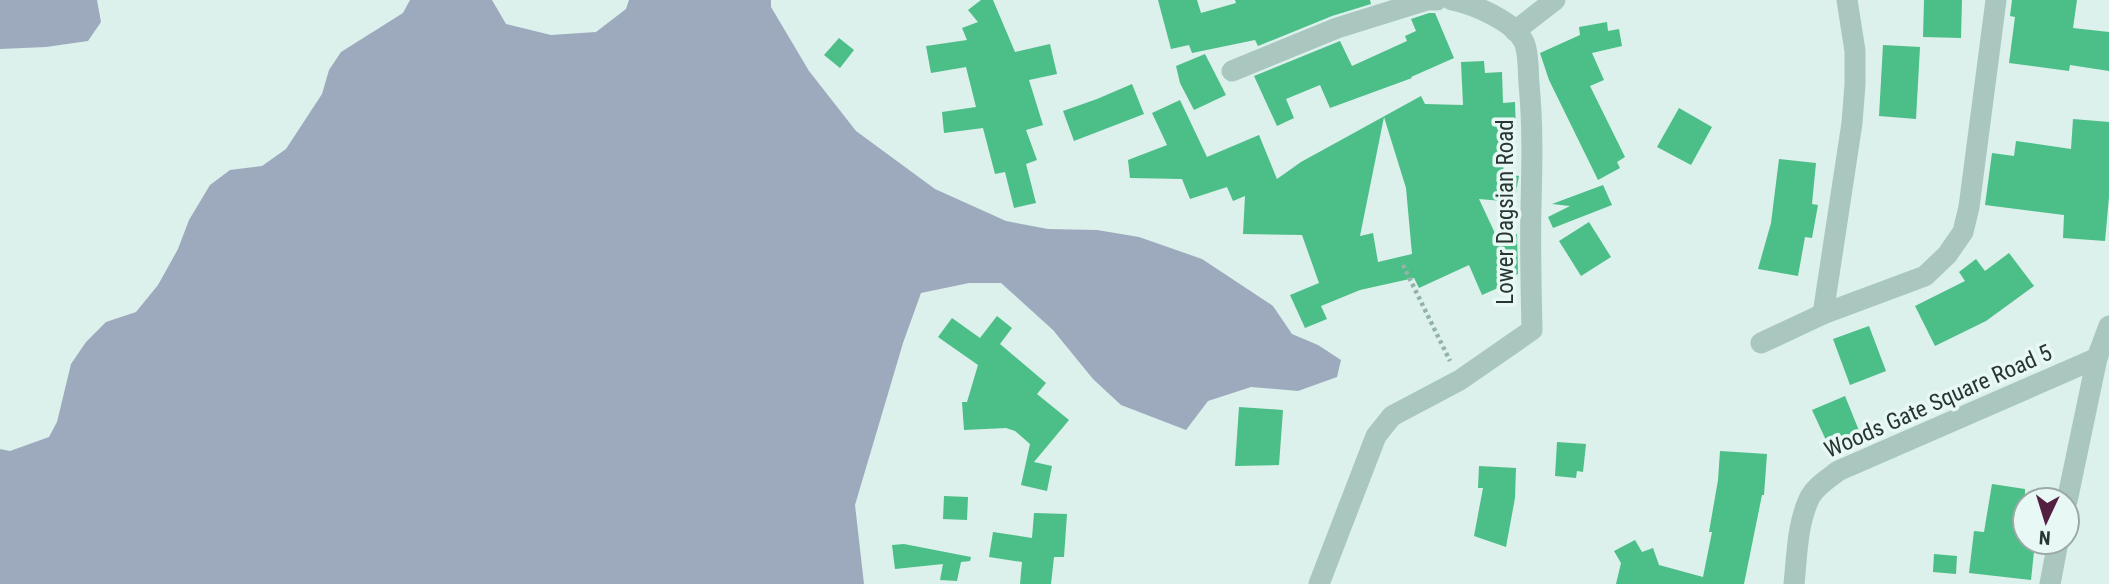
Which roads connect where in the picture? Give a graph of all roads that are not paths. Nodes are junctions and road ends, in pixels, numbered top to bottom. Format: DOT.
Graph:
graph roads {
  1 [pos="1437,0"];
  2 [pos="1452,0"];
  3 [pos="1555,0"];
  4 [pos="1847,0"];
  5 [pos="1996,0"];
  6 [pos="1515,31"];
  7 [pos="1233,71"];
  8 [pos="1823,314"];
  9 [pos="2109,326"];
  10 [pos="1761,343"];
  11 [pos="2097,358"];
  12 [pos="2070,486"];
  13 [pos="2055,556"];
  14 [pos="1319,584"];
  15 [pos="1794,584"];
  16 [pos="2050,584"];
  1 -- 7 [label="street"];
  2 -- 6 [label="street"];
  3 -- 6 [label="street"];
  4 -- 8 [label="street"];
  5 -- 8 [label="street"];
  6 -- 14 [label="street, Lower Dagsian Road"];
  8 -- 10 [label="street"];
  9 -- 11 [label="street"];
  11 -- 12 [label="street"];
  11 -- 15 [label="street, Woods Gate Square Road 5"];
  13 -- 16 [label="street"];
}
